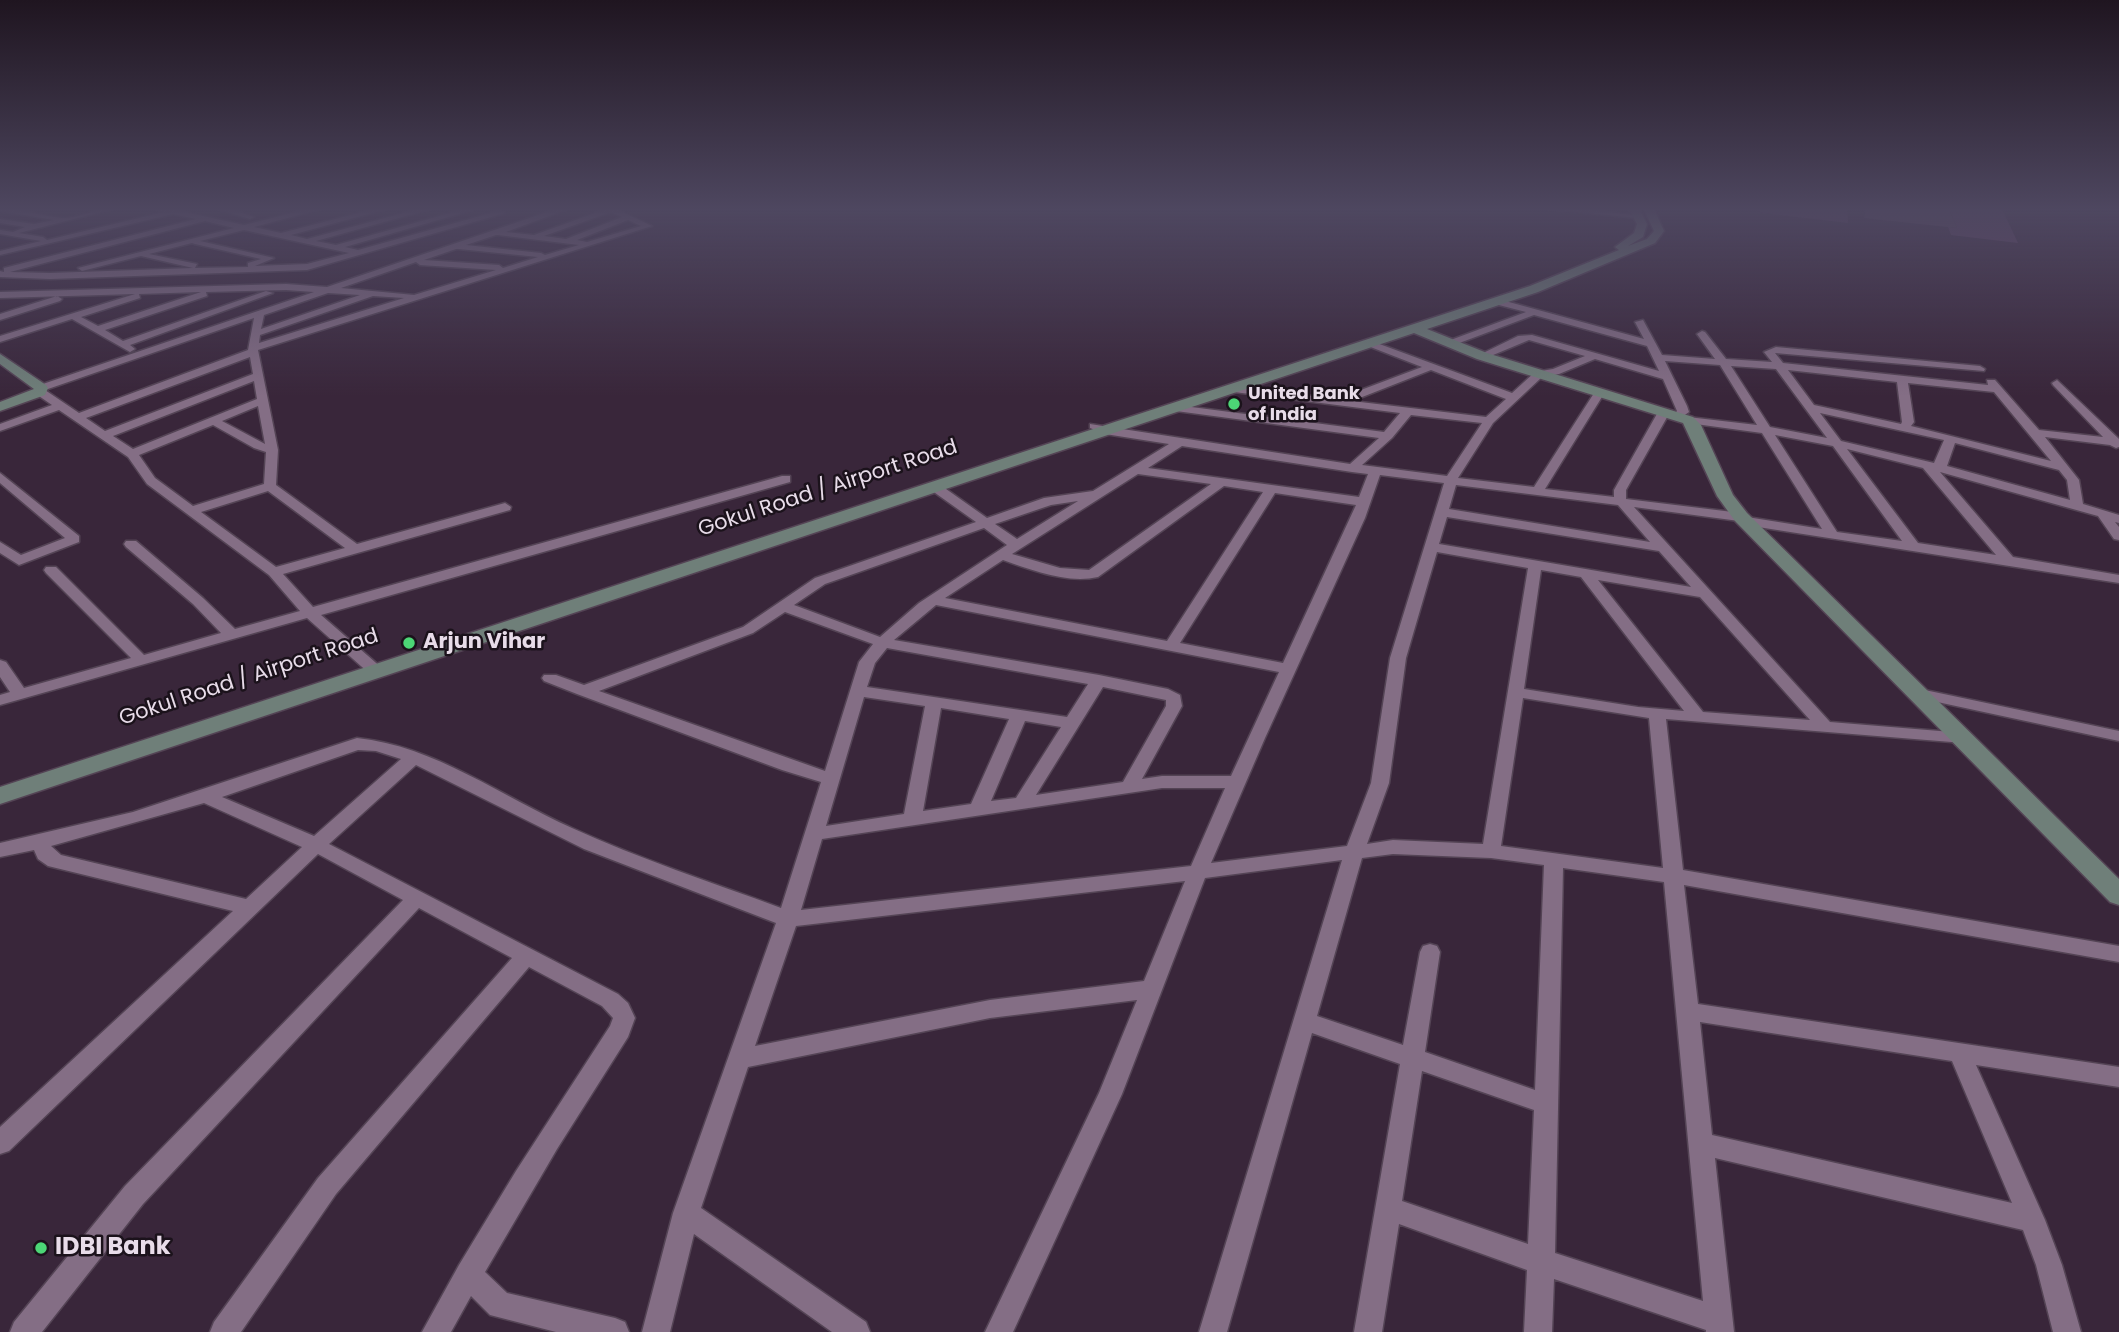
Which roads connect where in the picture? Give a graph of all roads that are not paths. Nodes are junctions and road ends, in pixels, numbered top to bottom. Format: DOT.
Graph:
graph roads {
  1 [pos="70,271"];
  2 [pos="212,271"];
  3 [pos="383,271"];
  4 [pos="500,271"];
  5 [pos="1562,271"];
  6 [pos="1569,271"];
  7 [pos="0,273"];
  8 [pos="50,276"];
  9 [pos="286,287"];
  10 [pos="0,289"];
  11 [pos="221,289"];
  12 [pos="331,289"];
  13 [pos="156,290"];
  14 [pos="76,293"];
  15 [pos="375,293"];
  16 [pos="0,295"];
  17 [pos="417,297"];
  18 [pos="1498,302"];
  19 [pos="1530,314"];
  20 [pos="259,315"];
  21 [pos="73,316"];
  22 [pos="0,317"];
  23 [pos="1640,322"];
  24 [pos="1416,329"];
  25 [pos="97,330"];
  26 [pos="255,334"];
  27 [pos="1702,334"];
  28 [pos="0,339"];
  29 [pos="1451,343"];
  30 [pos="123,344"];
  31 [pos="1371,344"];
  32 [pos="1651,344"];
  33 [pos="253,350"];
  34 [pos="141,355"];
  35 [pos="1482,356"];
  36 [pos="1594,356"];
  37 [pos="0,358"];
  38 [pos="1658,358"];
  39 [pos="1723,362"];
  40 [pos="1779,366"];
  41 [pos="1430,367"];
  42 [pos="1539,374"];
  43 [pos="258,376"];
  44 [pos="1668,377"];
  45 [pos="1902,379"];
  46 [pos="2057,383"];
  47 [pos="1234,389"];
  48 [pos="1997,389"];
  49 [pos="41,390"];
  50 [pos="1600,392"];
  51 [pos="1512,397"];
  52 [pos="262,401"];
  53 [pos="1339,402"];
  54 [pos="61,405"];
  55 [pos="0,407"];
  56 [pos="1809,407"];
  57 [pos="1176,408"];
  58 [pos="1408,411"];
  59 [pos="1677,416"];
  60 [pos="79,417"];
  61 [pos="214,421"];
  62 [pos="1489,421"];
  63 [pos="0,428"];
  64 [pos="1100,428"];
  65 [pos="1905,428"];
  66 [pos="1766,431"];
  67 [pos="2035,433"];
  68 [pos="104,435"];
  69 [pos="1388,436"];
  70 [pos="1951,438"];
  71 [pos="1179,443"];
  72 [pos="1836,443"];
  73 [pos="2117,443"];
  74 [pos="272,450"];
  75 [pos="132,454"];
  76 [pos="1927,465"];
  77 [pos="2061,467"];
  78 [pos="1352,468"];
  79 [pos="1941,469"];
  80 [pos="1136,470"];
  81 [pos="1375,471"];
  82 [pos="0,477"];
  83 [pos="786,480"];
  84 [pos="1452,481"];
  85 [pos="1222,482"];
  86 [pos="270,485"];
  87 [pos="935,487"];
  88 [pos="1270,489"];
  89 [pos="1537,492"];
  90 [pos="1097,494"];
  91 [pos="1364,502"];
  92 [pos="1623,504"];
  93 [pos="2077,505"];
  94 [pos="505,507"];
  95 [pos="192,510"];
  96 [pos="1443,512"];
  97 [pos="2102,513"];
  98 [pos="1743,519"];
  99 [pos="2119,519"];
  100 [pos="984,522"];
  101 [pos="1833,536"];
  102 [pos="2119,536"];
  103 [pos="131,544"];
  104 [pos="1016,545"];
  105 [pos="1432,547"];
  106 [pos="1665,548"];
  107 [pos="1914,548"];
  108 [pos="1,549"];
  109 [pos="356,550"];
  110 [pos="1002,555"];
  111 [pos="2007,559"];
  112 [pos="1535,565"];
  113 [pos="51,570"];
  114 [pos="274,572"];
  115 [pos="1585,573"];
  116 [pos="2119,579"];
  117 [pos="1707,594"];
  118 [pos="934,600"];
  119 [pos="784,606"];
  120 [pos="310,613"];
  121 [pos="231,634"];
  122 [pos="881,642"];
  123 [pos="1171,646"];
  124 [pos="141,660"];
  125 [pos="0,665"];
  126 [pos="372,668"];
  127 [pos="1288,669"];
  128 [pos="550,678"];
  129 [pos="1099,680"];
  130 [pos="583,691"];
  131 [pos="858,691"];
  132 [pos="1515,692"];
  133 [pos="1920,694"];
  134 [pos="20,695"];
  135 [pos="0,701"];
  136 [pos="934,702"];
  137 [pos="1657,713"];
  138 [pos="1019,715"];
  139 [pos="1698,717"];
  140 [pos="1072,723"];
  141 [pos="1827,729"];
  142 [pos="2119,736"];
  143 [pos="1964,738"];
  144 [pos="413,758"];
  145 [pos="831,779"];
  146 [pos="1237,782"];
  147 [pos="0,783"];
  148 [pos="1129,787"];
  149 [pos="0,796"];
  150 [pos="206,797"];
  151 [pos="1023,803"];
  152 [pos="978,810"];
  153 [pos="912,820"];
  154 [pos="814,834"];
  155 [pos="40,843"];
  156 [pos="316,845"];
  157 [pos="0,850"];
  158 [pos="1491,851"];
  159 [pos="1354,852"];
  160 [pos="1554,858"];
  161 [pos="1198,872"];
  162 [pos="1672,877"];
  163 [pos="2110,878"];
  164 [pos="2119,895"];
  165 [pos="417,898"];
  166 [pos="250,907"];
  167 [pos="788,919"];
  168 [pos="1430,952"];
  169 [pos="2119,954"];
  170 [pos="526,956"];
  171 [pos="1151,989"];
  172 [pos="1686,1011"];
  173 [pos="1305,1021"];
  174 [pos="1960,1054"];
  175 [pos="1413,1058"];
  176 [pos="739,1059"];
  177 [pos="2119,1077"];
  178 [pos="1546,1104"];
  179 [pos="0,1143"];
  180 [pos="1701,1144"];
  181 [pos="1388,1208"];
  182 [pos="686,1213"];
  183 [pos="2032,1220"];
  184 [pos="1541,1262"];
  185 [pos="468,1274"];
  186 [pos="1719,1326"];
  187 [pos="24,1332"];
  188 [pos="224,1332"];
  189 [pos="436,1332"];
  190 [pos="615,1332"];
  191 [pos="656,1332"];
  192 [pos="856,1332"];
  193 [pos="999,1332"];
  194 [pos="1213,1332"];
  195 [pos="1368,1332"];
  196 [pos="1538,1332"];
  197 [pos="2067,1332"];
  1 -- 8 [label="street"];
  2 -- 8 [label="street"];
  3 -- 12 [label="street"];
  4 -- 17 [label="street"];
  5 -- 64 [label="main road, Gokul Road / Airport Road"];
  6 -- 18 [label="main road"];
  7 -- 8 [label="street"];
  8 -- 10 [label="street"];
  9 -- 11 [label="street"];
  9 -- 12 [label="street"];
  9 -- 30 [label="street"];
  11 -- 13 [label="street"];
  11 -- 25 [label="street"];
  12 -- 15 [label="street"];
  12 -- 20 [label="street"];
  13 -- 14 [label="street"];
  13 -- 21 [label="street"];
  14 -- 16 [label="street"];
  14 -- 22 [label="street"];
  15 -- 17 [label="street"];
  15 -- 26 [label="street"];
  17 -- 33 [label="street"];
  18 -- 24 [label="main road"];
  18 -- 32 [label="street"];
  19 -- 29 [label="street"];
  20 -- 26 [label="street"];
  20 -- 34 [label="street"];
  21 -- 25 [label="street"];
  21 -- 28 [label="street"];
  23 -- 32 [label="street"];
  24 -- 29 [label="main road"];
  24 -- 31 [label="main road"];
  25 -- 30 [label="street"];
  26 -- 33 [label="street"];
  27 -- 39 [label="street"];
  29 -- 35 [label="main road"];
  30 -- 34 [label="street"];
  31 -- 41 [label="street"];
  31 -- 47 [label="main road"];
  32 -- 38 [label="street"];
  33 -- 43 [label="street"];
  33 -- 60 [label="street"];
  34 -- 49 [label="street"];
  35 -- 36 [label="street"];
  35 -- 42 [label="main road"];
  36 -- 42 [label="street"];
  36 -- 44 [label="street"];
  37 -- 49 [label="main road"];
  38 -- 39 [label="street"];
  38 -- 44 [label="street"];
  39 -- 40 [label="street"];
  39 -- 66 [label="street"];
  40 -- 45 [label="street"];
  40 -- 48 [label="street"];
  40 -- 56 [label="street"];
  41 -- 51 [label="street"];
  41 -- 53 [label="street"];
  42 -- 50 [label="main road"];
  42 -- 51 [label="street"];
  43 -- 52 [label="street"];
  43 -- 68 [label="street"];
  44 -- 59 [label="street"];
  45 -- 48 [label="street"];
  45 -- 65 [label="street"];
  46 -- 73 [label="street"];
  47 -- 53 [label="street"];
  47 -- 57 [label="main road"];
  48 -- 67 [label="street"];
  49 -- 54 [label="street"];
  49 -- 55 [label="main road"];
  50 -- 59 [label="main road"];
  50 -- 89 [label="street"];
  51 -- 62 [label="street"];
  52 -- 61 [label="street"];
  52 -- 74 [label="street"];
  53 -- 58 [label="street"];
  54 -- 60 [label="street"];
  54 -- 63 [label="street"];
  56 -- 65 [label="street"];
  56 -- 72 [label="street"];
  57 -- 64 [label="main road"];
  57 -- 69 [label="street"];
  58 -- 62 [label="street"];
  58 -- 69 [label="street"];
  59 -- 66 [label="street"];
  59 -- 92 [label="street"];
  59 -- 98 [label="main road"];
  60 -- 68 [label="street"];
  61 -- 74 [label="street"];
  61 -- 75 [label="street"];
  62 -- 84 [label="street"];
  64 -- 71 [label="street"];
  64 -- 87 [label="main road"];
  64 -- 126 [label="main road, Gokul Road / Airport Road"];
  65 -- 70 [label="street"];
  66 -- 72 [label="street"];
  66 -- 101 [label="street"];
  67 -- 73 [label="street"];
  67 -- 77 [label="street"];
  68 -- 75 [label="street"];
  69 -- 78 [label="street"];
  70 -- 77 [label="street"];
  70 -- 79 [label="street"];
  71 -- 78 [label="street"];
  71 -- 80 [label="street"];
  72 -- 76 [label="street"];
  72 -- 107 [label="street"];
  74 -- 86 [label="street"];
  75 -- 95 [label="street"];
  76 -- 79 [label="street"];
  76 -- 111 [label="street"];
  77 -- 93 [label="street"];
  78 -- 81 [label="street"];
  79 -- 93 [label="street"];
  80 -- 85 [label="street"];
  80 -- 90 [label="street"];
  81 -- 84 [label="street"];
  81 -- 91 [label="street"];
  82 -- 108 [label="street"];
  83 -- 120 [label="street"];
  84 -- 89 [label="street"];
  84 -- 96 [label="street"];
  85 -- 88 [label="street"];
  85 -- 110 [label="street"];
  86 -- 95 [label="street"];
  86 -- 109 [label="street"];
  87 -- 100 [label="street"];
  87 -- 126 [label="main road"];
  88 -- 91 [label="street"];
  88 -- 123 [label="street"];
  89 -- 92 [label="street"];
  90 -- 100 [label="street"];
  90 -- 104 [label="street"];
  91 -- 127 [label="street"];
  92 -- 98 [label="street"];
  92 -- 106 [label="street"];
  93 -- 97 [label="street"];
  94 -- 109 [label="street"];
  95 -- 114 [label="street"];
  96 -- 105 [label="street"];
  96 -- 106 [label="street"];
  97 -- 99 [label="street"];
  97 -- 102 [label="street"];
  98 -- 101 [label="street"];
  98 -- 133 [label="main road"];
  100 -- 104 [label="street"];
  100 -- 119 [label="street"];
  101 -- 107 [label="street"];
  103 -- 121 [label="street"];
  104 -- 110 [label="street"];
  105 -- 112 [label="street"];
  105 -- 159 [label="street"];
  106 -- 117 [label="street"];
  107 -- 111 [label="street"];
  109 -- 114 [label="street"];
  110 -- 118 [label="street"];
  111 -- 116 [label="street"];
  112 -- 115 [label="street"];
  112 -- 132 [label="street"];
  113 -- 124 [label="street"];
  114 -- 120 [label="street"];
  115 -- 117 [label="street"];
  115 -- 139 [label="street"];
  117 -- 141 [label="street"];
  118 -- 122 [label="street"];
  118 -- 123 [label="street"];
  119 -- 122 [label="street"];
  119 -- 130 [label="street"];
  120 -- 121 [label="street"];
  120 -- 126 [label="street"];
  121 -- 124 [label="street"];
  122 -- 129 [label="street"];
  122 -- 131 [label="street"];
  123 -- 127 [label="street"];
  124 -- 134 [label="street"];
  125 -- 134 [label="street"];
  126 -- 147 [label="main road, Gokul Road / Airport Road"];
  126 -- 149 [label="main road"];
  127 -- 146 [label="street"];
  128 -- 130 [label="street"];
  129 -- 140 [label="street"];
  129 -- 148 [label="street"];
  130 -- 145 [label="street"];
  131 -- 136 [label="street"];
  131 -- 145 [label="street"];
  132 -- 137 [label="street"];
  132 -- 158 [label="street"];
  133 -- 142 [label="street"];
  133 -- 143 [label="main road"];
  134 -- 135 [label="street"];
  136 -- 138 [label="street"];
  136 -- 153 [label="street"];
  137 -- 139 [label="street"];
  137 -- 162 [label="street"];
  138 -- 140 [label="street"];
  138 -- 152 [label="street"];
  139 -- 141 [label="street"];
  140 -- 151 [label="street"];
  141 -- 143 [label="street"];
  143 -- 163 [label="main road"];
  144 -- 150 [label="street"];
  144 -- 156 [label="street"];
  144 -- 167 [label="street"];
  145 -- 154 [label="street"];
  146 -- 148 [label="street"];
  146 -- 161 [label="street"];
  148 -- 151 [label="street"];
  150 -- 155 [label="street"];
  150 -- 156 [label="street"];
  151 -- 152 [label="street"];
  152 -- 153 [label="street"];
  153 -- 154 [label="street"];
  154 -- 167 [label="street"];
  155 -- 157 [label="street"];
  155 -- 166 [label="street"];
  156 -- 165 [label="street"];
  156 -- 166 [label="street"];
  158 -- 159 [label="street"];
  158 -- 160 [label="street"];
  159 -- 161 [label="street"];
  159 -- 173 [label="street"];
  160 -- 162 [label="street"];
  160 -- 178 [label="street"];
  161 -- 167 [label="street"];
  161 -- 171 [label="street"];
  162 -- 169 [label="street"];
  162 -- 172 [label="street"];
  163 -- 164 [label="main road"];
  165 -- 170 [label="street"];
  165 -- 187 [label="street"];
  166 -- 179 [label="street"];
  167 -- 176 [label="street"];
  168 -- 175 [label="street"];
  170 -- 185 [label="street"];
  170 -- 188 [label="street"];
  171 -- 176 [label="street"];
  171 -- 193 [label="street"];
  172 -- 174 [label="street"];
  172 -- 180 [label="street"];
  173 -- 175 [label="street"];
  173 -- 194 [label="street"];
  174 -- 177 [label="street"];
  174 -- 183 [label="street"];
  175 -- 178 [label="street"];
  175 -- 181 [label="street"];
  176 -- 182 [label="street"];
  178 -- 184 [label="street"];
  180 -- 183 [label="street"];
  180 -- 186 [label="street"];
  181 -- 184 [label="street"];
  181 -- 195 [label="street"];
  182 -- 191 [label="street"];
  182 -- 192 [label="street"];
  183 -- 197 [label="street"];
  184 -- 186 [label="street"];
  184 -- 196 [label="street"];
  185 -- 189 [label="street"];
  185 -- 190 [label="street"];
}
